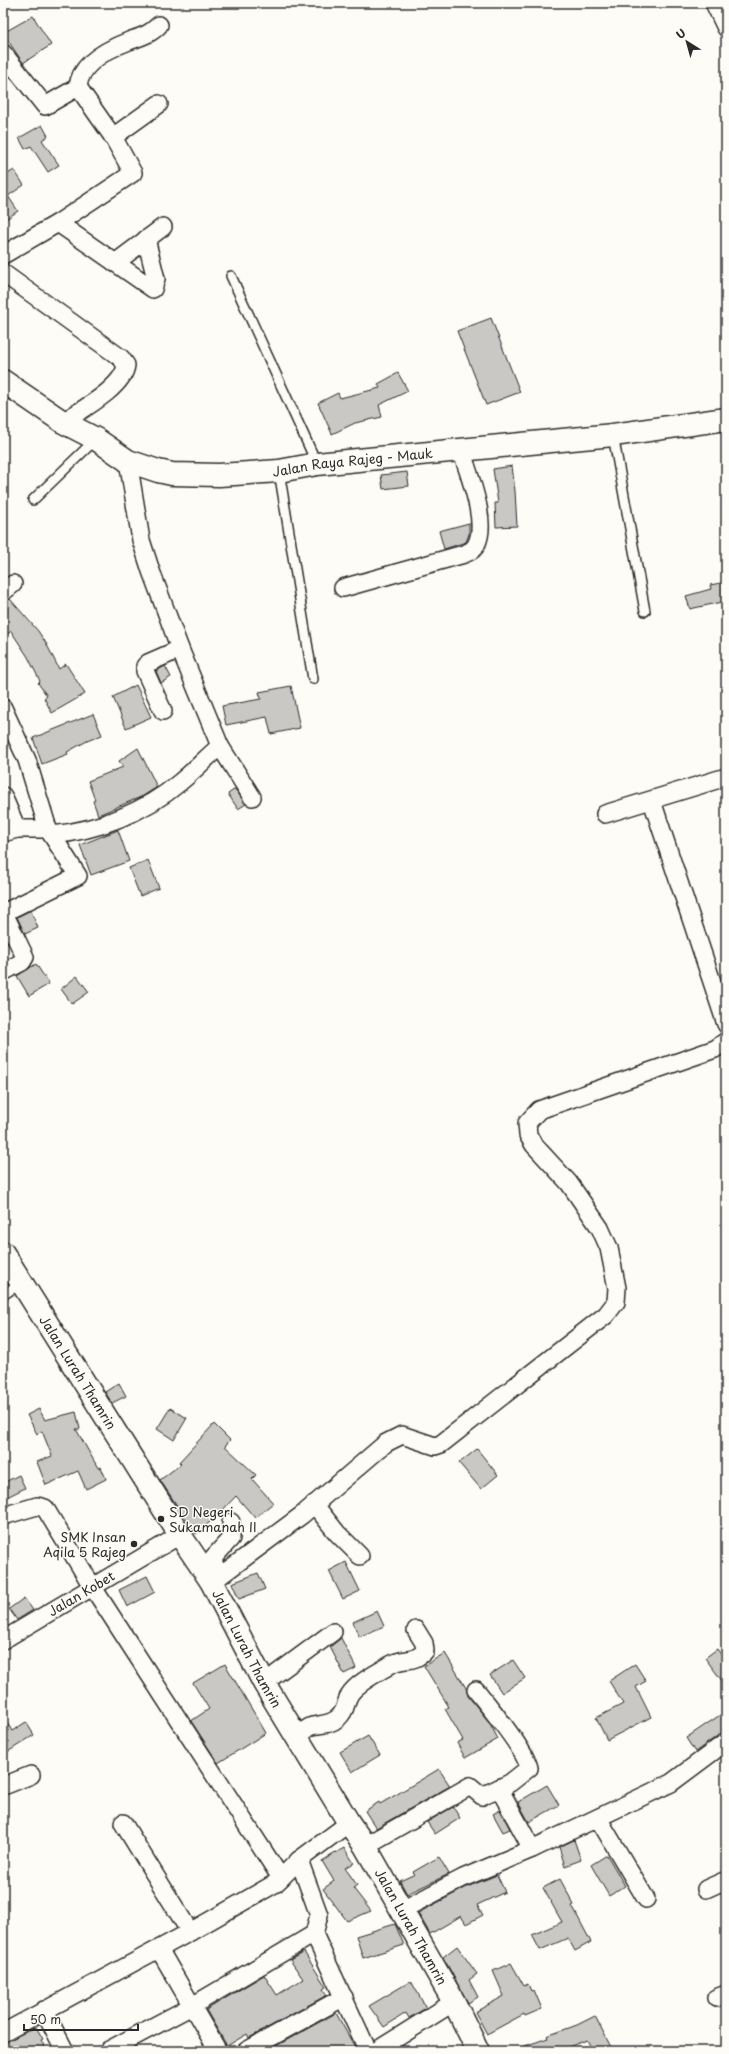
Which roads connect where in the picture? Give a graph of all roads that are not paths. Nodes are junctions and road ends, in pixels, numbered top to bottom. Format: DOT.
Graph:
graph roads {
  1 [pos="714,3"];
  2 [pos="159,25"];
  3 [pos="726,28"];
  4 [pos="3,53"];
  5 [pos="78,87"];
  6 [pos="159,104"];
  7 [pos="113,136"];
  8 [pos="58,223"];
  9 [pos="163,226"];
  10 [pos="146,239"];
  11 [pos="3,255"];
  12 [pos="115,263"];
  13 [pos="3,273"];
  14 [pos="231,276"];
  15 [pos="3,381"];
  16 [pos="726,419"];
  17 [pos="63,422"];
  18 [pos="613,436"];
  19 [pos="96,439"];
  20 [pos="461,449"];
  21 [pos="128,461"];
  22 [pos="316,464"];
  23 [pos="279,471"];
  24 [pos="33,500"];
  25 [pos="343,588"];
  26 [pos="645,611"];
  27 [pos="180,649"];
  28 [pos="313,679"];
  29 [pos="3,708"];
  30 [pos="162,711"];
  31 [pos="220,746"];
  32 [pos="726,777"];
  33 [pos="3,796"];
  34 [pos="252,797"];
  35 [pos="652,801"];
  36 [pos="605,814"];
  37 [pos="10,831"];
  38 [pos="50,832"];
  39 [pos="3,913"];
  40 [pos="3,972"];
  41 [pos="726,1024"];
  42 [pos="726,1040"];
  43 [pos="3,1253"];
  44 [pos="21,1283"];
  45 [pos="3,1295"];
  46 [pos="314,1504"];
  47 [pos="3,1516"];
  48 [pos="232,1522"];
  49 [pos="180,1535"];
  50 [pos="360,1556"];
  51 [pos="215,1579"];
  52 [pos="92,1586"];
  53 [pos="416,1630"];
  54 [pos="333,1632"];
  55 [pos="3,1640"];
  56 [pos="264,1683"];
  57 [pos="476,1690"];
  58 [pos="297,1737"];
  59 [pos="726,1742"];
  60 [pos="31,1775"];
  61 [pos="3,1783"];
  62 [pos="499,1788"];
  63 [pos="598,1818"];
  64 [pos="123,1823"];
  65 [pos="349,1824"];
  66 [pos="365,1846"];
  67 [pos="532,1849"];
  68 [pos="299,1860"];
  69 [pos="281,1878"];
  70 [pos="726,1880"];
  71 [pos="706,1889"];
  72 [pos="646,1899"];
  73 [pos="402,1910"];
  74 [pos="190,1932"];
  75 [pos="314,1934"];
  76 [pos="159,1949"];
  77 [pos="344,1997"];
  78 [pos="454,2002"];
  79 [pos="192,2006"];
  80 [pos="44,2010"];
  81 [pos="3,2033"];
  82 [pos="384,2049"];
  83 [pos="65,2051"];
  84 [pos="107,2051"];
  85 [pos="218,2051"];
  86 [pos="246,2051"];
  87 [pos="368,2051"];
  88 [pos="478,2051"];
  1 -- 3 [label="street"];
  2 -- 5 [label="street"];
  4 -- 5 [label="street"];
  5 -- 7 [label="street"];
  6 -- 7 [label="street"];
  7 -- 8 [label="street"];
  8 -- 11 [label="street"];
  8 -- 12 [label="street"];
  9 -- 10 [label="street"];
  10 -- 12 [label="street"];
  10 -- 12 [label="street"];
  13 -- 17 [label="street"];
  14 -- 22 [label="lane"];
  15 -- 17 [label="street, Jalan Raya Rajeg - Mauk"];
  16 -- 18 [label="street, Jalan Raya Rajeg - Mauk"];
  17 -- 19 [label="street, Jalan Raya Rajeg - Mauk"];
  18 -- 20 [label="street, Jalan Raya Rajeg - Mauk"];
  18 -- 26 [label="lane"];
  19 -- 21 [label="street, Jalan Raya Rajeg - Mauk"];
  19 -- 24 [label="lane"];
  20 -- 22 [label="street, Jalan Raya Rajeg - Mauk"];
  20 -- 25 [label="street"];
  21 -- 23 [label="street, Jalan Raya Rajeg - Mauk"];
  21 -- 27 [label="street"];
  22 -- 23 [label="street, Jalan Raya Rajeg - Mauk"];
  23 -- 28 [label="lane"];
  27 -- 30 [label="street"];
  27 -- 31 [label="street"];
  29 -- 38 [label="street"];
  31 -- 34 [label="street"];
  31 -- 38 [label="street"];
  32 -- 35 [label="street"];
  33 -- 37 [label="street"];
  35 -- 36 [label="street"];
  35 -- 41 [label="street"];
  37 -- 38 [label="street"];
  38 -- 39 [label="street"];
  39 -- 40 [label="street"];
  42 -- 46 [label="street"];
  43 -- 44 [label="street, Jalan Lurah Thamrin"];
  44 -- 45 [label="lane"];
  44 -- 49 [label="street, Jalan Lurah Thamrin"];
  46 -- 50 [label="street"];
  46 -- 51 [label="street"];
  47 -- 52 [label="street"];
  48 -- 51 [label="street"];
  49 -- 51 [label="street, Jalan Lurah Thamrin"];
  49 -- 52 [label="street, Jalan Kobet"];
  51 -- 56 [label="street, Jalan Lurah Thamrin"];
  52 -- 55 [label="street, Jalan Kobet"];
  52 -- 69 [label="street"];
  53 -- 58 [label="street"];
  54 -- 56 [label="street"];
  56 -- 58 [label="street, Jalan Lurah Thamrin"];
  57 -- 62 [label="street"];
  58 -- 65 [label="street, Jalan Lurah Thamrin"];
  59 -- 63 [label="street"];
  60 -- 61 [label="street"];
  62 -- 66 [label="street"];
  62 -- 67 [label="street"];
  63 -- 67 [label="street"];
  63 -- 72 [label="street"];
  64 -- 74 [label="street"];
  65 -- 66 [label="street, Jalan Lurah Thamrin"];
  65 -- 68 [label="street"];
  66 -- 73 [label="street, Jalan Lurah Thamrin"];
  67 -- 73 [label="street"];
  68 -- 69 [label="street"];
  68 -- 75 [label="street"];
  69 -- 74 [label="street"];
  70 -- 71 [label="street"];
  73 -- 78 [label="street, Jalan Lurah Thamrin"];
  74 -- 76 [label="street"];
  75 -- 77 [label="street"];
  75 -- 79 [label="street"];
  76 -- 79 [label="street"];
  76 -- 80 [label="street"];
  77 -- 86 [label="street"];
  77 -- 87 [label="street"];
  78 -- 82 [label="street"];
  78 -- 88 [label="street, Jalan Lurah Thamrin"];
  79 -- 84 [label="street"];
  79 -- 85 [label="street"];
  80 -- 81 [label="street"];
  80 -- 83 [label="street"];
}
